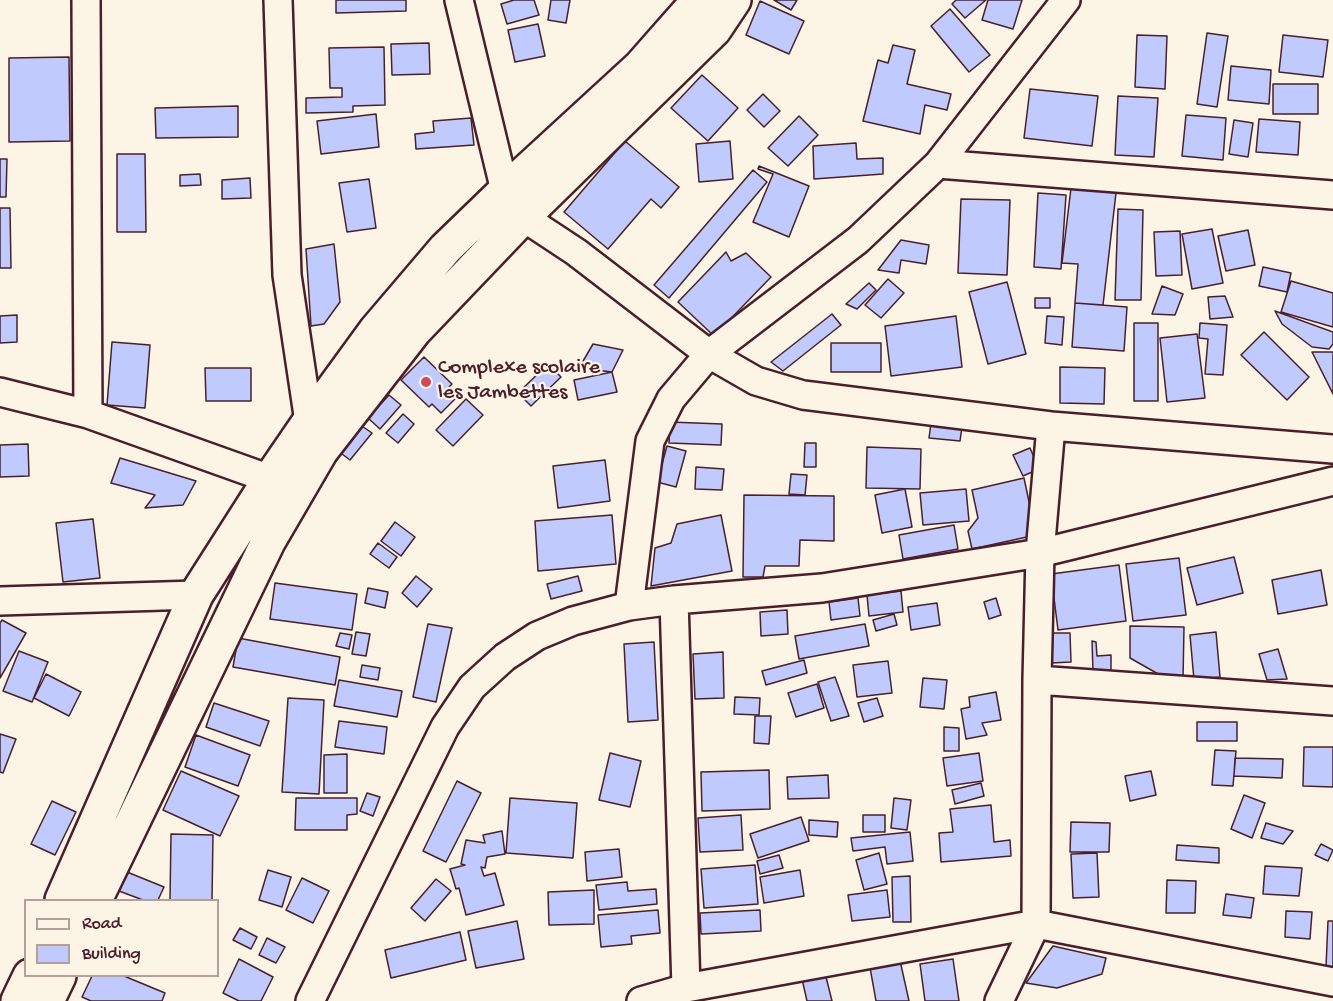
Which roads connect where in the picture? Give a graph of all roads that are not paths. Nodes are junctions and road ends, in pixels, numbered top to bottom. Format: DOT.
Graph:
graph roads {
  1 [pos="86,0"];
  2 [pos="278,0"];
  3 [pos="459,0"];
  4 [pos="699,0"];
  5 [pos="734,0"];
  6 [pos="1066,0"];
  7 [pos="938,164"];
  8 [pos="1333,195"];
  9 [pos="514,204"];
  10 [pos="709,354"];
  11 [pos="0,392"];
  12 [pos="88,414"];
  13 [pos="309,422"];
  14 [pos="1051,426"];
  15 [pos="1333,449"];
  16 [pos="270,479"];
  17 [pos="1333,481"];
  18 [pos="1040,553"];
  19 [pos="195,595"];
  20 [pos="674,600"];
  21 [pos="0,601"];
  22 [pos="629,606"];
  23 [pos="1037,680"];
  24 [pos="1333,701"];
  25 [pos="62,899"];
  26 [pos="95,899"];
  27 [pos="1035,924"];
  28 [pos="29,977"];
  29 [pos="58,977"];
  30 [pos="1333,982"];
  31 [pos="686,988"];
  32 [pos="18,1001"];
  33 [pos="46,1001"];
  34 [pos="310,1001"];
  35 [pos="641,1001"];
  36 [pos="999,1001"];
  1 -- 12 [label="street"];
  2 -- 13 [label="street"];
  3 -- 9 [label="street"];
  4 -- 9 [label="street"];
  5 -- 9 [label="street"];
  6 -- 7 [label="street"];
  7 -- 8 [label="street"];
  7 -- 10 [label="street"];
  9 -- 10 [label="street"];
  9 -- 13 [label="street"];
  9 -- 26 [label="street"];
  10 -- 14 [label="street"];
  10 -- 22 [label="street"];
  11 -- 12 [label="street"];
  12 -- 16 [label="street"];
  13 -- 16 [label="street"];
  14 -- 15 [label="street"];
  14 -- 18 [label="street"];
  16 -- 19 [label="street"];
  17 -- 18 [label="street"];
  18 -- 20 [label="street"];
  18 -- 23 [label="street"];
  19 -- 21 [label="street"];
  19 -- 25 [label="street"];
  20 -- 22 [label="street"];
  20 -- 31 [label="street"];
  22 -- 34 [label="street"];
  23 -- 24 [label="street"];
  23 -- 27 [label="street"];
  27 -- 30 [label="street"];
  27 -- 31 [label="street"];
  27 -- 36 [label="street"];
  28 -- 32 [label="street"];
  29 -- 33 [label="street"];
  31 -- 35 [label="street"];
}
